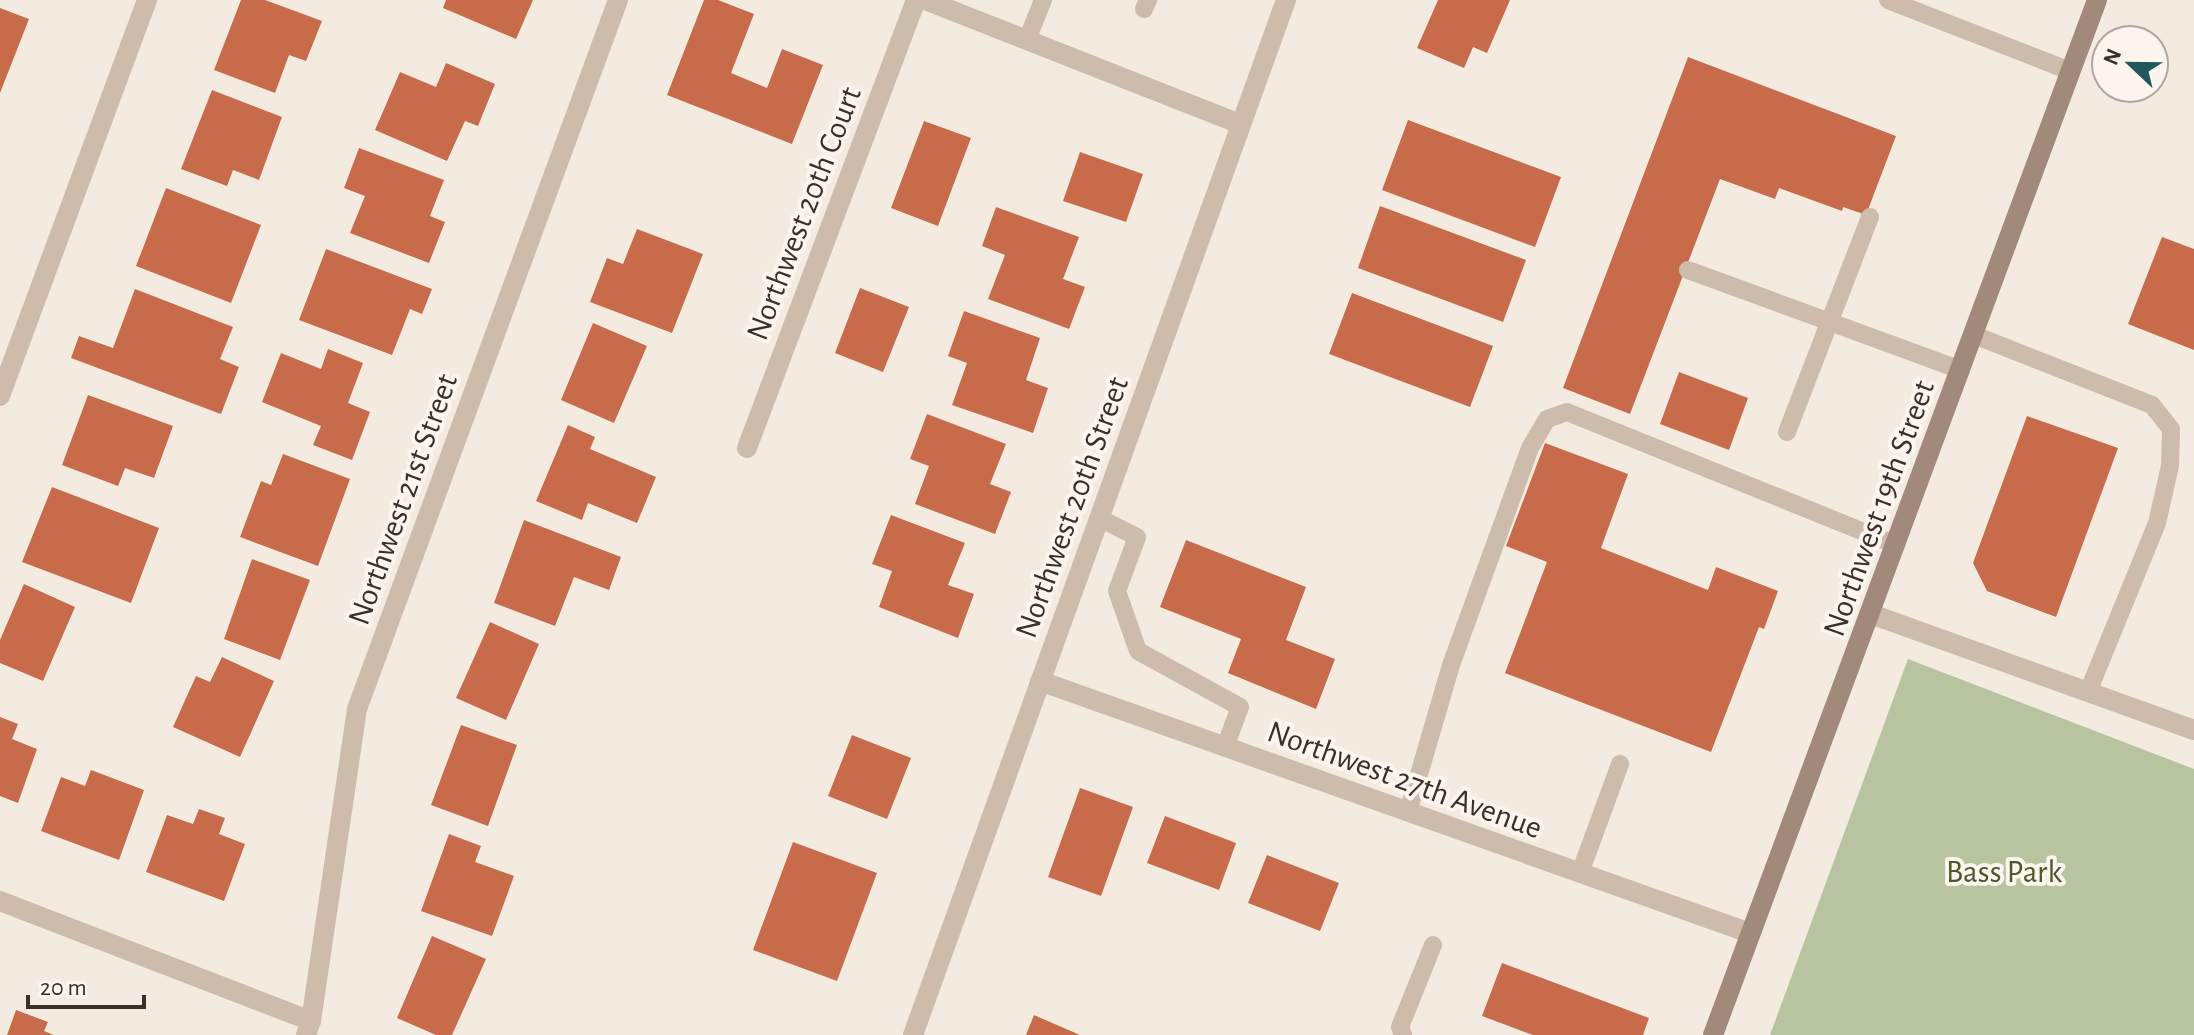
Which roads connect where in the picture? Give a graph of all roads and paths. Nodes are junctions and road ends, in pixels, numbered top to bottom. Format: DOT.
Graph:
graph roads {
  1 [pos="147,0"];
  2 [pos="618,0"];
  3 [pos="916,0"];
  4 [pos="925,0"];
  5 [pos="1043,0"];
  6 [pos="1286,0"];
  7 [pos="1888,0"];
  8 [pos="2097,0"];
  9 [pos="1027,40"];
  10 [pos="2070,71"];
  11 [pos="1240,124"];
  12 [pos="1870,217"];
  13 [pos="1688,270"];
  14 [pos="1830,322"];
  15 [pos="1974,335"];
  16 [pos="1961,370"];
  17 [pos="0,396"];
  18 [pos="1787,432"];
  19 [pos="747,448"];
  20 [pos="1099,518"];
  21 [pos="1896,545"];
  22 [pos="1871,614"];
  23 [pos="1040,681"];
  24 [pos="2088,692"];
  25 [pos="2194,730"];
  26 [pos="1225,747"];
  27 [pos="1620,764"];
  28 [pos="1408,812"];
  29 [pos="1580,873"];
  30 [pos="0,901"];
  31 [pos="1750,933"];
  32 [pos="1433,945"];
  33 [pos="308,1028"];
  34 [pos="913,1035"];
  35 [pos="1403,1035"];
  36 [pos="1713,1035"];
  1 -- 17 [label="street"];
  2 -- 33 [label="street, Northwest 21st Street"];
  3 -- 19 [label="street, Northwest 20th Court"];
  4 -- 9 [label="street"];
  5 -- 9 [label="lane"];
  6 -- 11 [label="street, Northwest 20th Street"];
  7 -- 10 [label="lane"];
  8 -- 10 [label="street, Northwest 19th Street"];
  9 -- 11 [label="street"];
  10 -- 15 [label="street, Northwest 19th Street"];
  11 -- 20 [label="street, Northwest 20th Street"];
  12 -- 14 [label="lane"];
  13 -- 14 [label="lane"];
  14 -- 16 [label="lane"];
  14 -- 18 [label="lane"];
  15 -- 16 [label="street, Northwest 19th Street"];
  15 -- 24 [label="lane"];
  16 -- 21 [label="street, Northwest 19th Street"];
  20 -- 23 [label="street, Northwest 20th Street"];
  20 -- 26 [label="lane"];
  21 -- 22 [label="street, Northwest 19th Street"];
  21 -- 28 [label="lane"];
  22 -- 24 [label="street"];
  22 -- 31 [label="street, Northwest 19th Street"];
  23 -- 26 [label="street, Northwest 27th Avenue"];
  23 -- 34 [label="street, Northwest 20th Street"];
  24 -- 25 [label="street"];
  26 -- 28 [label="street, Northwest 27th Avenue"];
  27 -- 29 [label="lane"];
  28 -- 29 [label="street, Northwest 27th Avenue"];
  29 -- 31 [label="street, Northwest 27th Avenue"];
  30 -- 33 [label="street"];
  31 -- 36 [label="street, Northwest 19th Street"];
  32 -- 35 [label="lane"];
}
